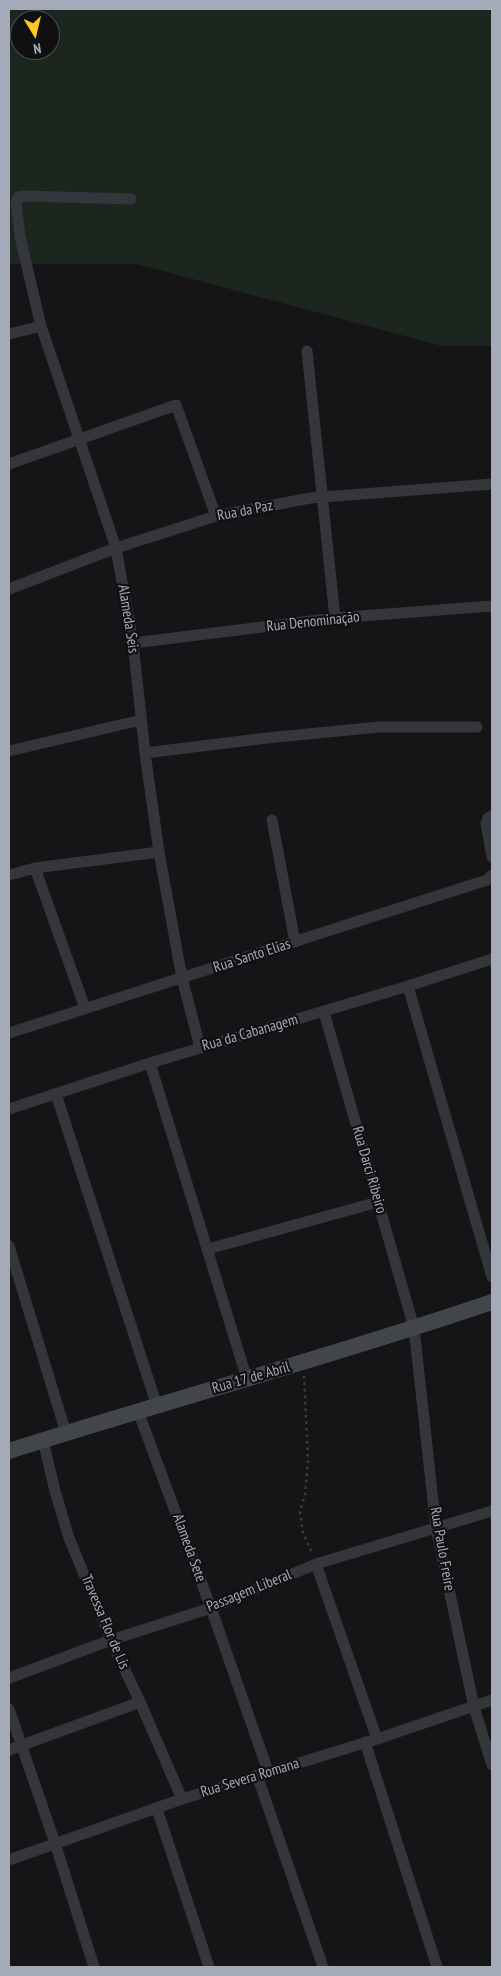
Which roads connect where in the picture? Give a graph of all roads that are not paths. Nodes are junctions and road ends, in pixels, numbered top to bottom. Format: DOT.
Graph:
graph roads {
  1 [pos="131,199"];
  2 [pos="41,326"];
  3 [pos="9,334"];
  4 [pos="307,351"];
  5 [pos="80,439"];
  6 [pos="9,464"];
  7 [pos="492,484"];
  8 [pos="323,497"];
  9 [pos="216,516"];
  10 [pos="116,548"];
  11 [pos="9,589"];
  12 [pos="492,606"];
  13 [pos="335,618"];
  14 [pos="133,643"];
  15 [pos="141,720"];
  16 [pos="477,727"];
  17 [pos="9,751"];
  18 [pos="145,753"];
  19 [pos="492,816"];
  20 [pos="272,820"];
  21 [pos="159,852"];
  22 [pos="492,857"];
  23 [pos="35,868"];
  24 [pos="9,875"];
  25 [pos="492,875"];
  26 [pos="295,942"];
  27 [pos="492,959"];
  28 [pos="182,978"];
  29 [pos="408,986"];
  30 [pos="85,1008"];
  31 [pos="324,1012"];
  32 [pos="9,1032"];
  33 [pos="200,1047"];
  34 [pos="150,1063"];
  35 [pos="56,1094"];
  36 [pos="9,1109"];
  37 [pos="378,1202"];
  38 [pos="9,1246"];
  39 [pos="208,1249"];
  40 [pos="492,1278"];
  41 [pos="492,1302"];
  42 [pos="414,1328"];
  43 [pos="246,1379"];
  44 [pos="157,1406"];
  45 [pos="138,1411"];
  46 [pos="66,1433"];
  47 [pos="43,1440"];
  48 [pos="9,1451"];
  49 [pos="492,1511"];
  50 [pos="436,1528"];
  51 [pos="316,1564"];
  52 [pos="211,1608"];
  53 [pos="111,1640"];
  54 [pos="9,1678"];
  55 [pos="492,1700"];
  56 [pos="140,1702"];
  57 [pos="474,1707"];
  58 [pos="9,1709"];
  59 [pos="377,1739"];
  60 [pos="365,1742"];
  61 [pos="21,1746"];
  62 [pos="9,1750"];
  63 [pos="492,1765"];
  64 [pos="262,1773"];
  65 [pos="182,1799"];
  66 [pos="157,1809"];
  67 [pos="55,1843"];
  68 [pos="9,1860"];
  69 [pos="94,1967"];
  70 [pos="209,1967"];
  71 [pos="323,1967"];
  72 [pos="436,1967"];
  1 -- 2 [label="street, Alameda Seis"];
  2 -- 3 [label="street"];
  2 -- 5 [label="street, Alameda Seis"];
  4 -- 8 [label="street"];
  5 -- 6 [label="street"];
  5 -- 9 [label="street"];
  5 -- 10 [label="street, Alameda Seis"];
  7 -- 8 [label="street, Rua da Paz"];
  8 -- 9 [label="street, Rua da Paz"];
  8 -- 13 [label="street"];
  9 -- 10 [label="street, Rua da Paz"];
  10 -- 11 [label="street, Rua da Paz"];
  10 -- 14 [label="street, Alameda Seis"];
  12 -- 13 [label="street, Rua Denominação"];
  13 -- 14 [label="street, Rua Denominação"];
  14 -- 15 [label="street, Alameda Seis"];
  15 -- 17 [label="street"];
  15 -- 18 [label="street, Alameda Seis"];
  16 -- 18 [label="street"];
  18 -- 21 [label="street, Alameda Seis"];
  19 -- 22 [label="street"];
  20 -- 26 [label="street"];
  21 -- 23 [label="street"];
  21 -- 28 [label="street, Alameda Seis"];
  23 -- 24 [label="street"];
  23 -- 30 [label="street"];
  25 -- 26 [label="street, Rua Santo Elias"];
  26 -- 28 [label="street, Rua Santo Elias"];
  27 -- 29 [label="street, Rua da Cabanagem"];
  28 -- 30 [label="street, Rua Santo Elias"];
  28 -- 33 [label="street, Alameda Seis"];
  29 -- 31 [label="street, Rua da Cabanagem"];
  29 -- 40 [label="street"];
  30 -- 32 [label="street, Rua Santo Elias"];
  31 -- 33 [label="street, Rua da Cabanagem"];
  31 -- 37 [label="street, Rua Darci Ribeiro"];
  33 -- 34 [label="street, Rua da Cabanagem"];
  34 -- 35 [label="street, Rua da Cabanagem"];
  34 -- 39 [label="street"];
  35 -- 36 [label="street, Rua da Cabanagem"];
  35 -- 44 [label="street"];
  37 -- 39 [label="street"];
  37 -- 42 [label="street, Rua Darci Ribeiro"];
  38 -- 46 [label="street"];
  39 -- 43 [label="street"];
  41 -- 42 [label="street, Rua 17 de Abril"];
  42 -- 43 [label="street, Rua 17 de Abril"];
  42 -- 50 [label="street, Rua Paulo Freire"];
  43 -- 44 [label="street, Rua 17 de Abril"];
  44 -- 45 [label="street, Rua 17 de Abril"];
  45 -- 46 [label="street, Rua 17 de Abril"];
  45 -- 52 [label="street, Alameda Sete"];
  46 -- 47 [label="street, Rua 17 de Abril"];
  47 -- 48 [label="street, Rua 17 de Abril"];
  47 -- 53 [label="street, Travessa Flor de Lis"];
  49 -- 50 [label="street, Passagem Liberal"];
  50 -- 51 [label="street, Passagem Liberal"];
  50 -- 57 [label="street, Rua Paulo Freire"];
  51 -- 52 [label="street, Passagem Liberal"];
  51 -- 59 [label="street"];
  52 -- 53 [label="street, Passagem Liberal"];
  52 -- 64 [label="street, Alameda Sete"];
  53 -- 54 [label="street, Passagem Liberal"];
  53 -- 56 [label="street, Travessa Flor de Lis"];
  55 -- 57 [label="street, Rua Severa Romana"];
  56 -- 61 [label="street"];
  56 -- 65 [label="street, Travessa Flor de Lis"];
  57 -- 59 [label="street, Rua Severa Romana"];
  57 -- 63 [label="street, Rua Paulo Freire"];
  58 -- 61 [label="street"];
  59 -- 60 [label="street, Rua Severa Romana"];
  60 -- 64 [label="street, Rua Severa Romana"];
  60 -- 72 [label="street"];
  61 -- 62 [label="street"];
  61 -- 67 [label="street"];
  64 -- 65 [label="street, Rua Severa Romana"];
  64 -- 71 [label="street, Alameda Sete"];
  65 -- 66 [label="street, Rua Severa Romana"];
  66 -- 67 [label="street, Rua Severa Romana"];
  66 -- 70 [label="street"];
  67 -- 68 [label="street, Rua Severa Romana"];
  67 -- 69 [label="street"];
}
